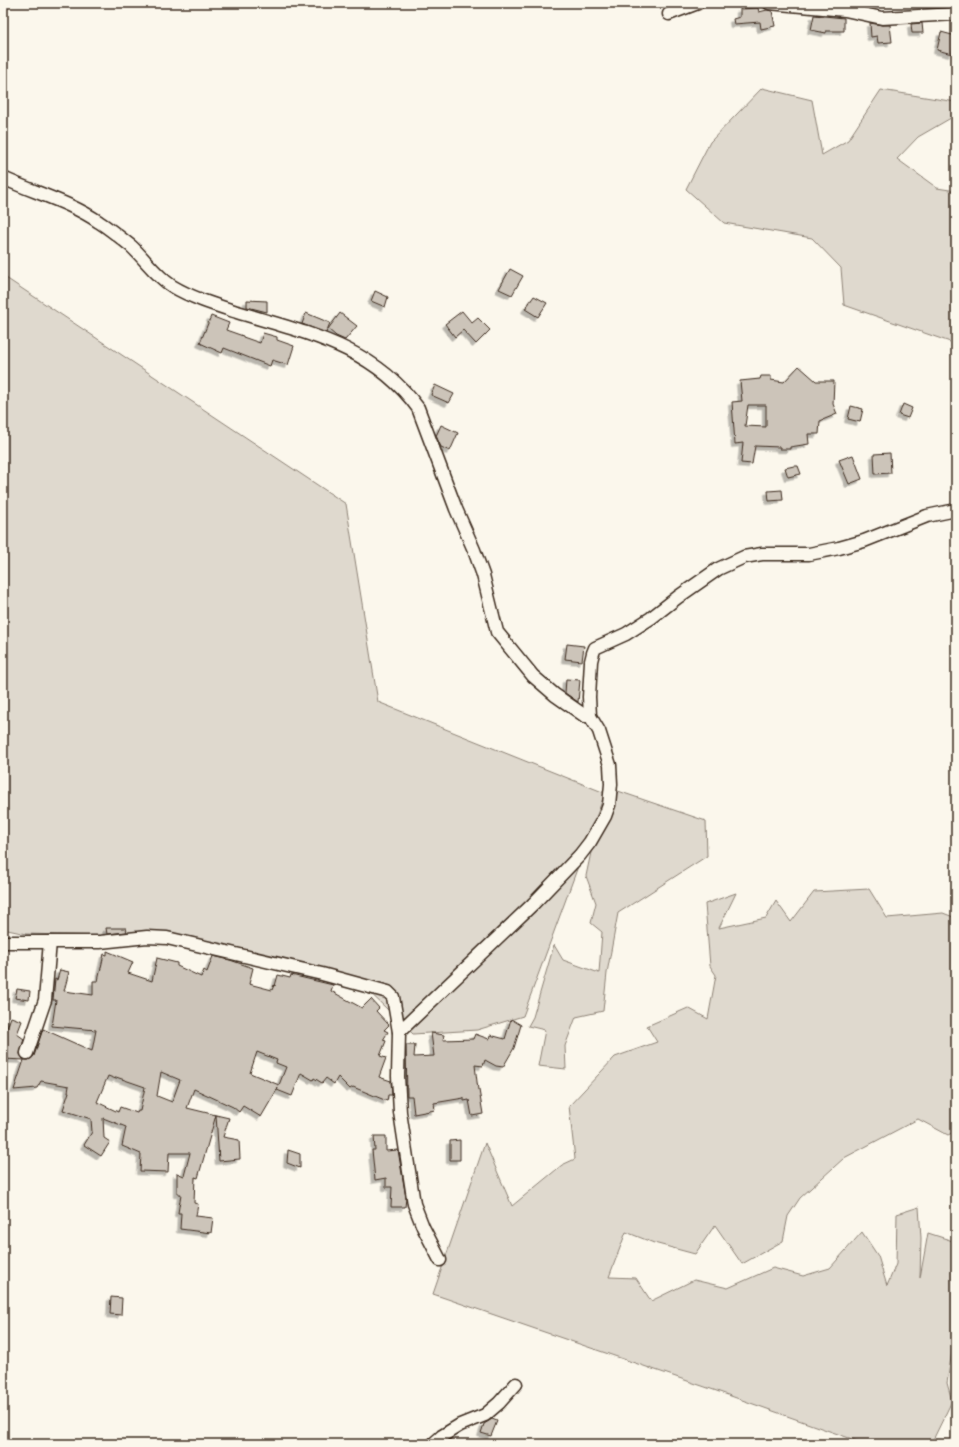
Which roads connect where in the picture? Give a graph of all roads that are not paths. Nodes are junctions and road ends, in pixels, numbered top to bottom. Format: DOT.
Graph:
graph roads {
  1 [pos="698,3"];
  2 [pos="769,3"];
  3 [pos="669,14"];
  4 [pos="956,14"];
  5 [pos="3,178"];
  6 [pos="956,510"];
  7 [pos="590,716"];
  8 [pos="3,942"];
  9 [pos="50,942"];
  10 [pos="399,1032"];
  11 [pos="27,1053"];
  12 [pos="440,1260"];
  13 [pos="516,1384"];
  14 [pos="433,1444"];
  1 -- 3 [label="street"];
  2 -- 4 [label="street"];
  5 -- 7 [label="street"];
  6 -- 7 [label="street"];
  7 -- 10 [label="street"];
  8 -- 9 [label="street"];
  9 -- 10 [label="street"];
  9 -- 11 [label="street"];
  10 -- 12 [label="street"];
  13 -- 14 [label="street"];
}
